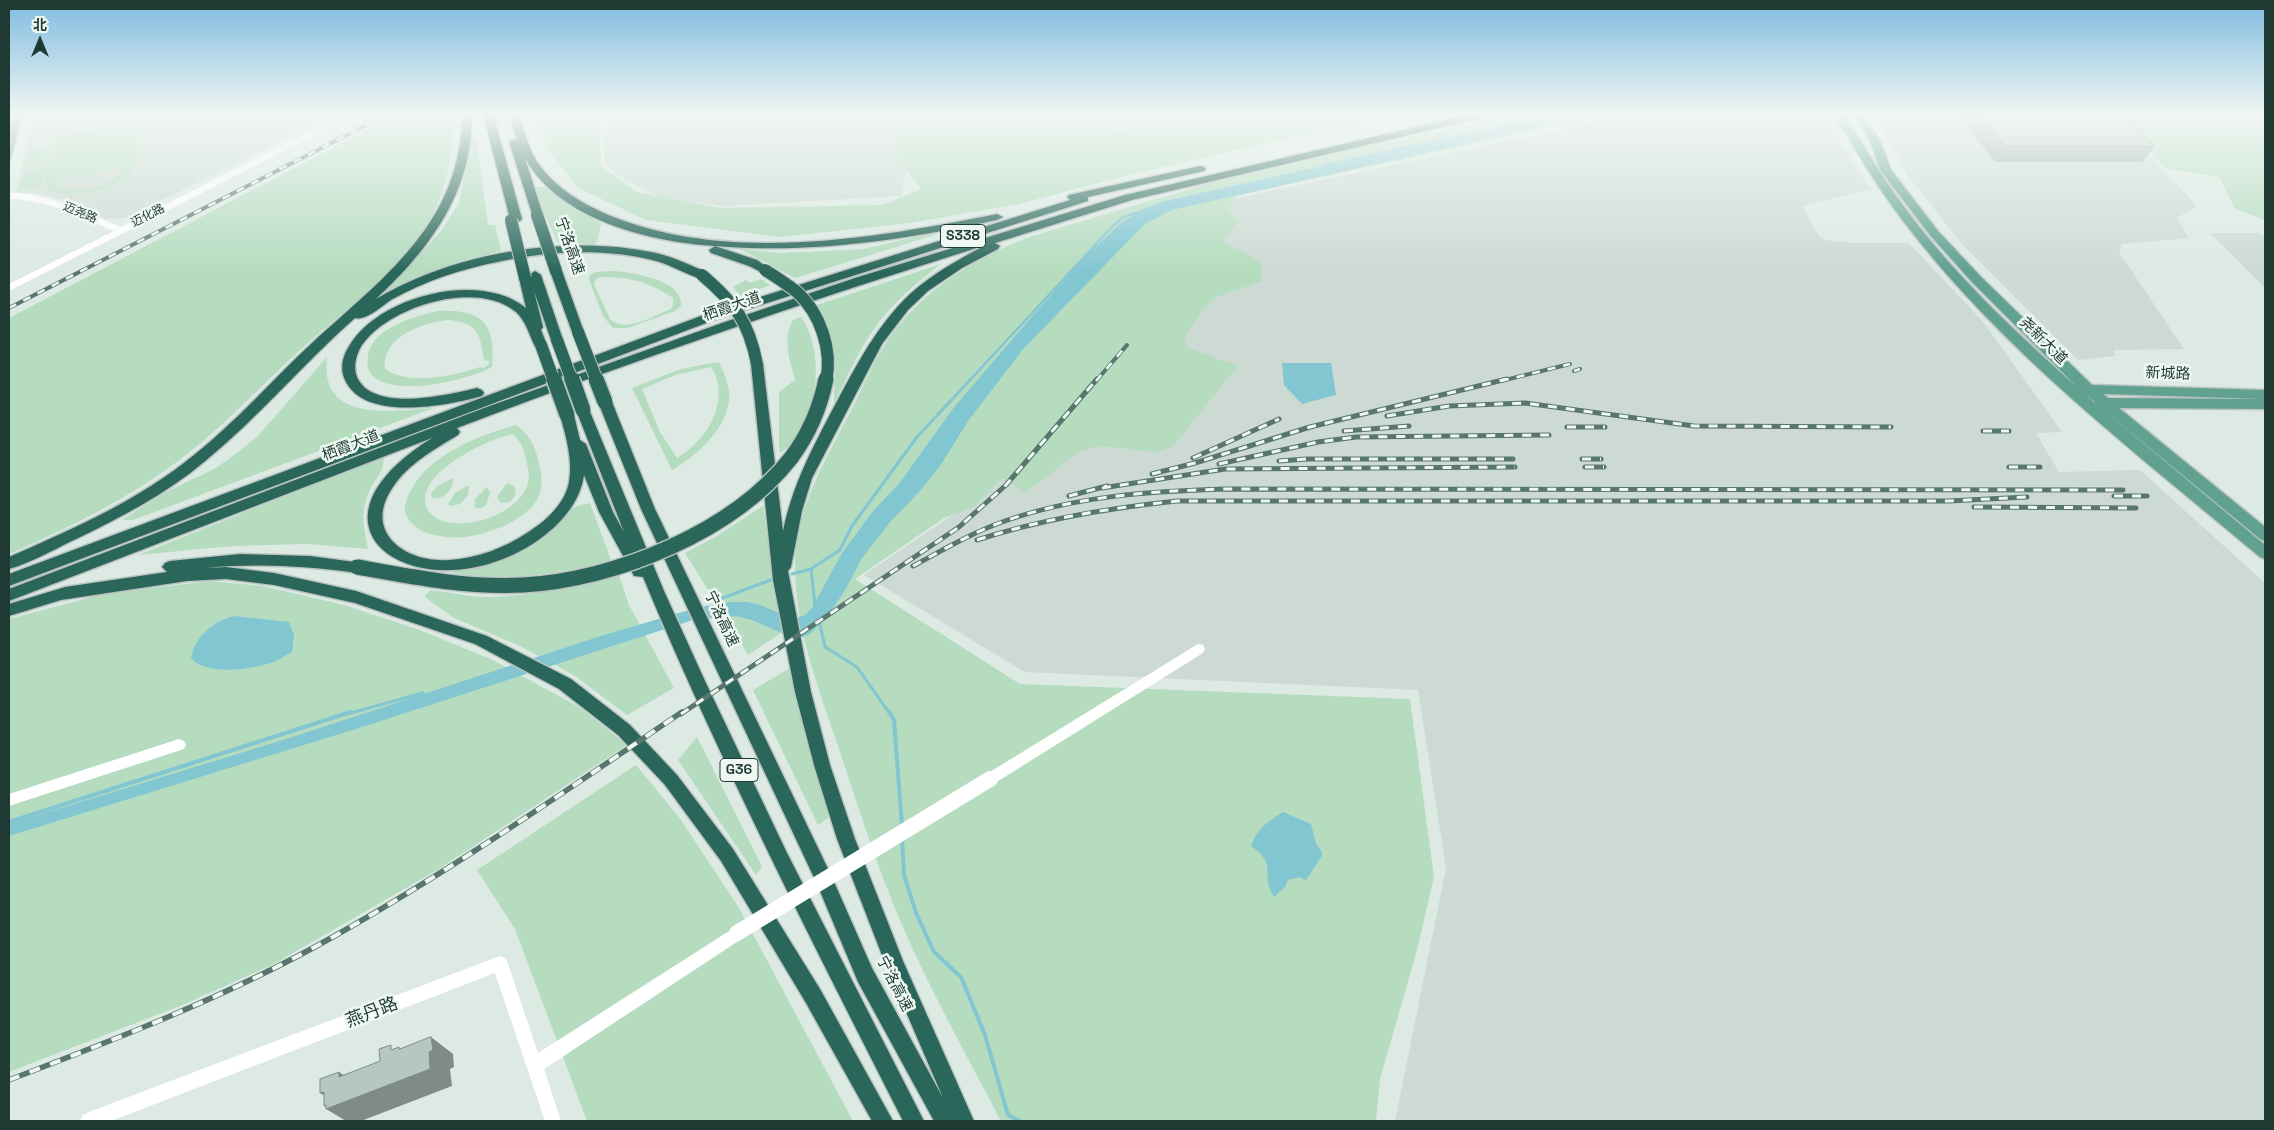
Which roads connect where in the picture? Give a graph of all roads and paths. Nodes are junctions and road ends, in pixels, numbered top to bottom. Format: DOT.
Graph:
graph roads {
  1 [pos="246,167"];
  2 [pos="460,167"];
  3 [pos="501,167"];
  4 [pos="523,167"];
  5 [pos="536,167"];
  6 [pos="1207,167"];
  7 [pos="1251,167"];
  8 [pos="1872,167"];
  9 [pos="1885,167"];
  10 [pos="1228,172"];
  11 [pos="1166,176"];
  12 [pos="9,196"];
  13 [pos="120,230"];
  14 [pos="662,236"];
  15 [pos="530,276"];
  16 [pos="9,288"];
  17 [pos="763,307"];
  18 [pos="713,316"];
  19 [pos="540,342"];
  20 [pos="308,354"];
  21 [pos="2070,388"];
  22 [pos="2088,389"];
  23 [pos="2265,394"];
  24 [pos="2087,403"];
  25 [pos="2104,403"];
  26 [pos="2265,404"];
  27 [pos="575,412"];
  28 [pos="2265,535"];
  29 [pos="2265,553"];
  30 [pos="9,563"];
  31 [pos="9,580"];
  32 [pos="780,580"];
  33 [pos="9,594"];
  34 [pos="57,595"];
  35 [pos="9,610"];
  36 [pos="1198,649"];
  37 [pos="179,745"];
  38 [pos="9,800"];
  39 [pos="535,1065"];
  40 [pos="89,1121"];
  41 [pos="553,1121"];
  42 [pos="883,1121"];
  43 [pos="914,1121"];
  44 [pos="945,1121"];
  45 [pos="964,1121"];
  1 -- 13 [label="street, 迈化路"];
  2 -- 20 [label="highway"];
  3 -- 15 [label="highway, bridge"];
  4 -- 44 [label="highway, 宁洛高速 / G36, bridge"];
  5 -- 14 [label="highway"];
  6 -- 11 [label="highway, 栖霞大道 / S338"];
  7 -- 10 [label="highway, 栖霞大道 / S338"];
  8 -- 21 [label="main road, 尧新大道"];
  9 -- 22 [label="main road, 尧新大道"];
  10 -- 17 [label="highway, 栖霞大道 / S338"];
  10 -- 32 [label="highway"];
  11 -- 14 [label="highway"];
  11 -- 17 [label="highway, 栖霞大道 / S338"];
  12 -- 13 [label="street, 迈尧路"];
  13 -- 16 [label="street, 迈化路"];
  14 -- 34 [label="highway, bridge"];
  15 -- 19 [label="highway"];
  15 -- 27 [label="highway, G36, bridge"];
  17 -- 18 [label="highway, 栖霞大道"];
  17 -- 27 [label="highway"];
  17 -- 33 [label="highway, 栖霞大道"];
  18 -- 19 [label="highway"];
  18 -- 31 [label="highway, 栖霞大道"];
  19 -- 27 [label="highway, bridge"];
  20 -- 30 [label="highway"];
  20 -- 32 [label="highway, bridge"];
  21 -- 22 [label="main road, 新城路"];
  21 -- 24 [label="main road, 尧新大道"];
  22 -- 23 [label="main road, 新城路"];
  22 -- 25 [label="main road, 尧新大道"];
  24 -- 25 [label="main road, 新城路"];
  24 -- 29 [label="main road, 尧新大道"];
  25 -- 26 [label="main road, 新城路"];
  25 -- 28 [label="main road, 尧新大道"];
  27 -- 43 [label="highway, G36"];
  32 -- 45 [label="highway"];
  34 -- 35 [label="highway"];
  34 -- 42 [label="highway"];
  36 -- 39 [label="street, bridge"];
  37 -- 38 [label="street"];
  39 -- 40 [label="street, 燕丹路"];
  39 -- 41 [label="street, 燕丹路"];
}
